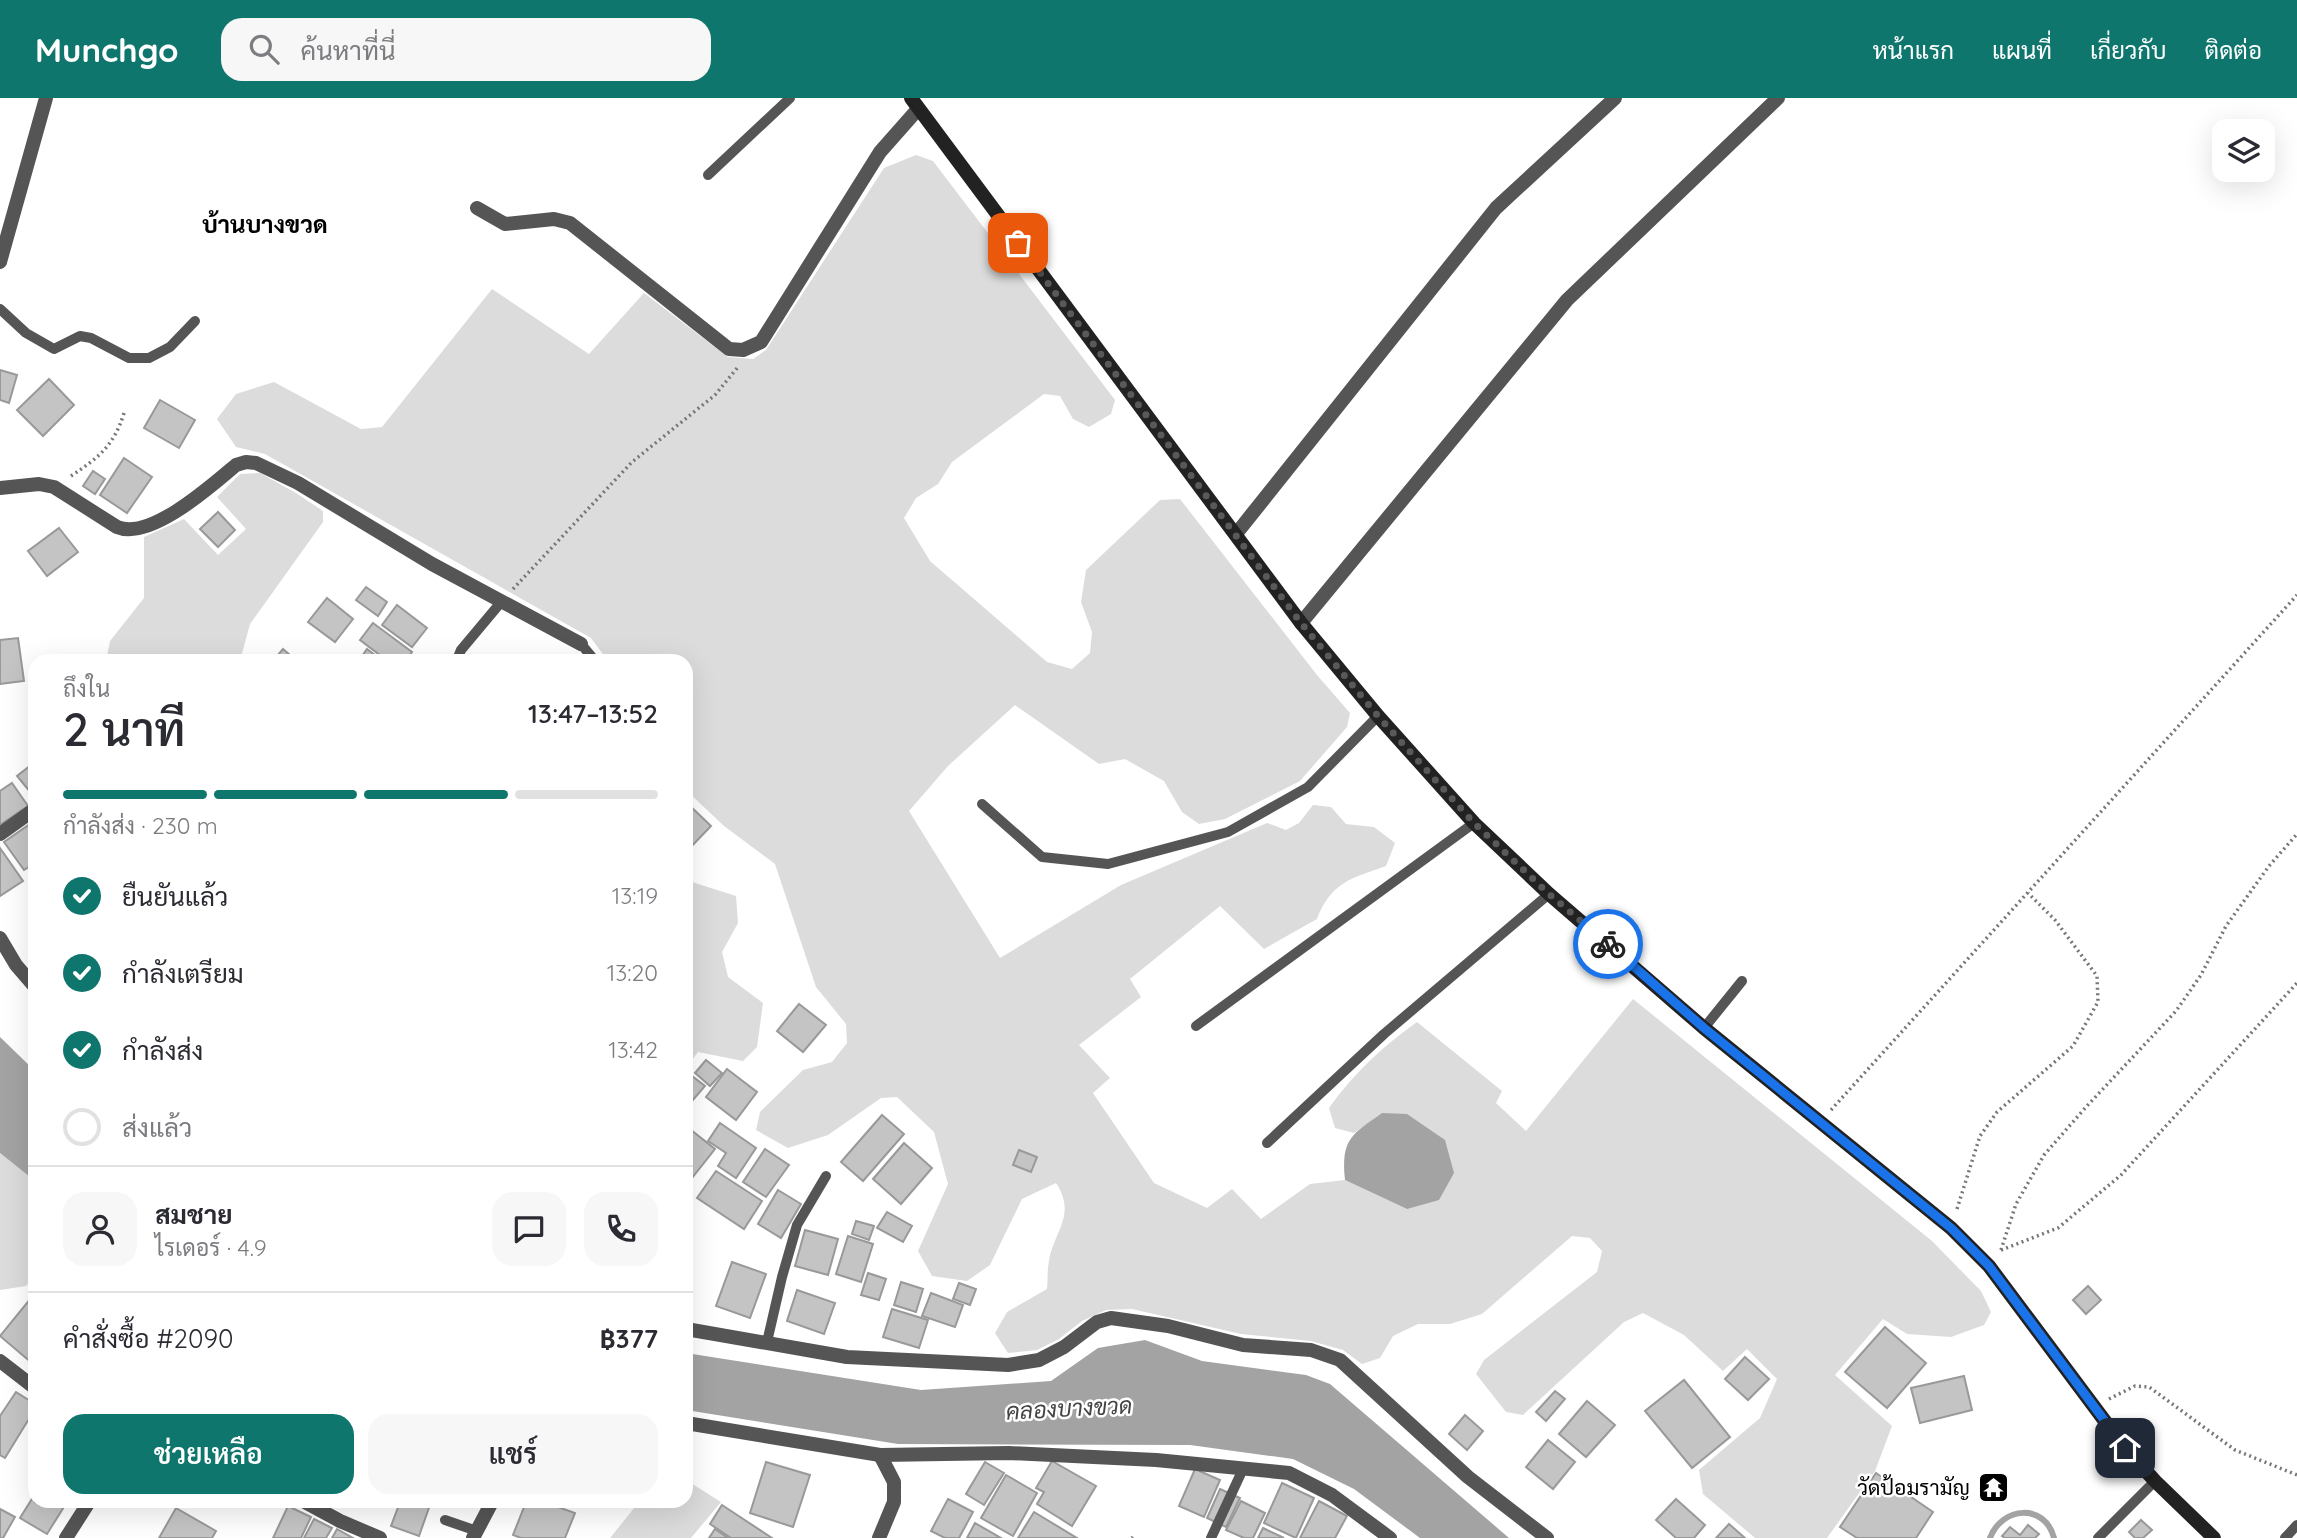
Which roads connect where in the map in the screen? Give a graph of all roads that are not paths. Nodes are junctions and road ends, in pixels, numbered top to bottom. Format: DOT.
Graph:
graph roads {
  1 [pos="46,98"];
  2 [pos="790,98"];
  3 [pos="1615,98"];
  4 [pos="1778,98"];
  5 [pos="914,104"];
  6 [pos="708,175"];
  7 [pos="477,208"];
  8 [pos="0,262"];
  9 [pos="0,309"];
  10 [pos="195,321"];
  11 [pos="0,488"];
  12 [pos="1236,534"];
  13 [pos="502,601"];
  14 [pos="1301,623"];
  15 [pos="581,644"];
  16 [pos="459,654"];
  17 [pos="589,654"];
  18 [pos="1378,716"];
  19 [pos="982,804"];
  20 [pos="28,814"];
  21 [pos="1474,823"];
  22 [pos="0,834"];
  23 [pos="1549,894"];
  24 [pos="0,938"];
  25 [pos="28,979"];
  26 [pos="1742,981"];
  27 [pos="1196,1026"];
  28 [pos="1704,1028"];
  29 [pos="1267,1143"];
  30 [pos="826,1176"];
  31 [pos="693,1330"];
  32 [pos="767,1342"];
  33 [pos="0,1362"];
  34 [pos="28,1383"];
  35 [pos="693,1424"];
  36 [pos="880,1455"];
  37 [pos="1243,1469"];
  38 [pos="2155,1481"];
  39 [pos="85,1508"];
  40 [pos="316,1508"];
  41 [pos="489,1508"];
  42 [pos="445,1520"];
  43 [pos="2297,1525"];
  44 [pos="475,1535"];
  45 [pos="66,1538"];
  46 [pos="380,1538"];
  47 [pos="878,1538"];
  48 [pos="1211,1538"];
  49 [pos="1390,1538"];
  50 [pos="1547,1538"];
  51 [pos="2098,1538"];
  52 [pos="2214,1538"];
  53 [pos="2285,1538"];
  1 -- 8 [label="street"];
  2 -- 6 [label="lane"];
  3 -- 12 [label="street"];
  4 -- 14 [label="street"];
  5 -- 7 [label="street"];
  5 -- 12 [label="main road"];
  9 -- 10 [label="lane"];
  11 -- 13 [label="street"];
  12 -- 14 [label="main road"];
  13 -- 15 [label="street"];
  13 -- 16 [label="lane"];
  14 -- 18 [label="main road"];
  15 -- 17 [label="lane"];
  18 -- 19 [label="lane"];
  18 -- 21 [label="main road"];
  20 -- 22 [label="street"];
  21 -- 23 [label="main road"];
  21 -- 27 [label="lane"];
  23 -- 28 [label="main road"];
  23 -- 29 [label="lane"];
  24 -- 25 [label="street"];
  26 -- 28 [label="lane"];
  28 -- 38 [label="main road"];
  30 -- 32 [label="lane"];
  31 -- 32 [label="street"];
  32 -- 50 [label="street"];
  33 -- 34 [label="street"];
  35 -- 36 [label="street"];
  36 -- 37 [label="street"];
  36 -- 47 [label="street"];
  37 -- 48 [label="lane"];
  37 -- 49 [label="street"];
  38 -- 51 [label="lane"];
  38 -- 52 [label="main road"];
  39 -- 45 [label="street"];
  40 -- 46 [label="street"];
  41 -- 44 [label="street"];
  42 -- 44 [label="lane"];
  43 -- 53 [label="lane"];
}
